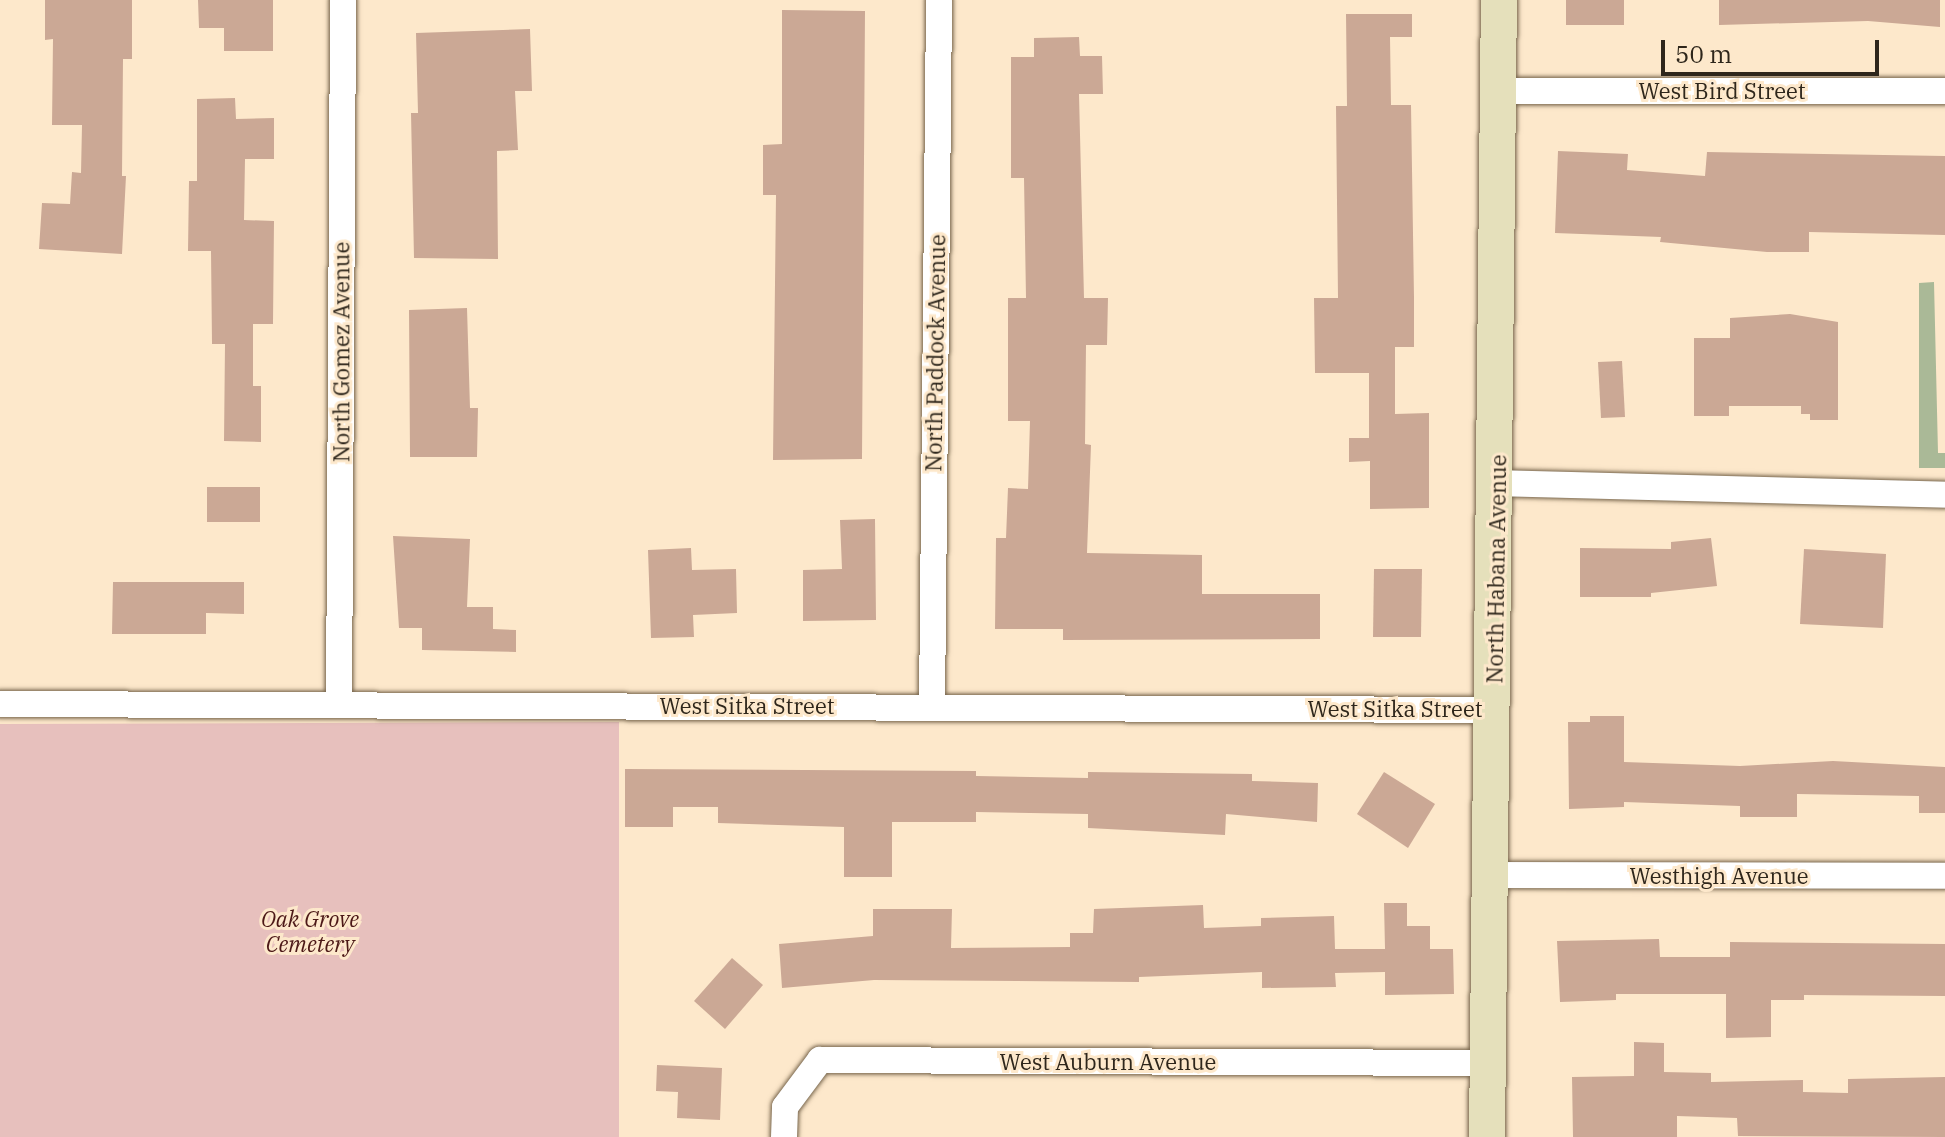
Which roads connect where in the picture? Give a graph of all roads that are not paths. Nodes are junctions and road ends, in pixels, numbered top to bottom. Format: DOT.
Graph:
graph roads {
  1 [pos="343,0"];
  2 [pos="939,0"];
  3 [pos="1499,0"];
  4 [pos="1498,91"];
  5 [pos="1945,91"];
  6 [pos="1497,483"];
  7 [pos="1945,495"];
  8 [pos="0,704"];
  9 [pos="339,705"];
  10 [pos="932,707"];
  11 [pos="1493,710"];
  12 [pos="1493,875"];
  13 [pos="1945,876"];
  14 [pos="1485,1063"];
  15 [pos="784,1137"];
  16 [pos="1487,1137"];
  1 -- 9 [label="street, North Gomez Avenue"];
  2 -- 10 [label="street, North Paddock Avenue"];
  3 -- 4 [label="street, North Habana Avenue"];
  4 -- 5 [label="street, West Bird Street"];
  4 -- 6 [label="street, North Habana Avenue"];
  6 -- 7 [label="street"];
  6 -- 11 [label="street, North Habana Avenue"];
  8 -- 9 [label="street, West Sitka Street"];
  9 -- 10 [label="street, West Sitka Street"];
  10 -- 11 [label="street, West Sitka Street"];
  11 -- 12 [label="street, North Habana Avenue"];
  12 -- 13 [label="street, Westhigh Avenue"];
  12 -- 14 [label="street, North Habana Avenue"];
  14 -- 15 [label="street, West Auburn Avenue"];
  14 -- 16 [label="street, North Habana Avenue"];
}
